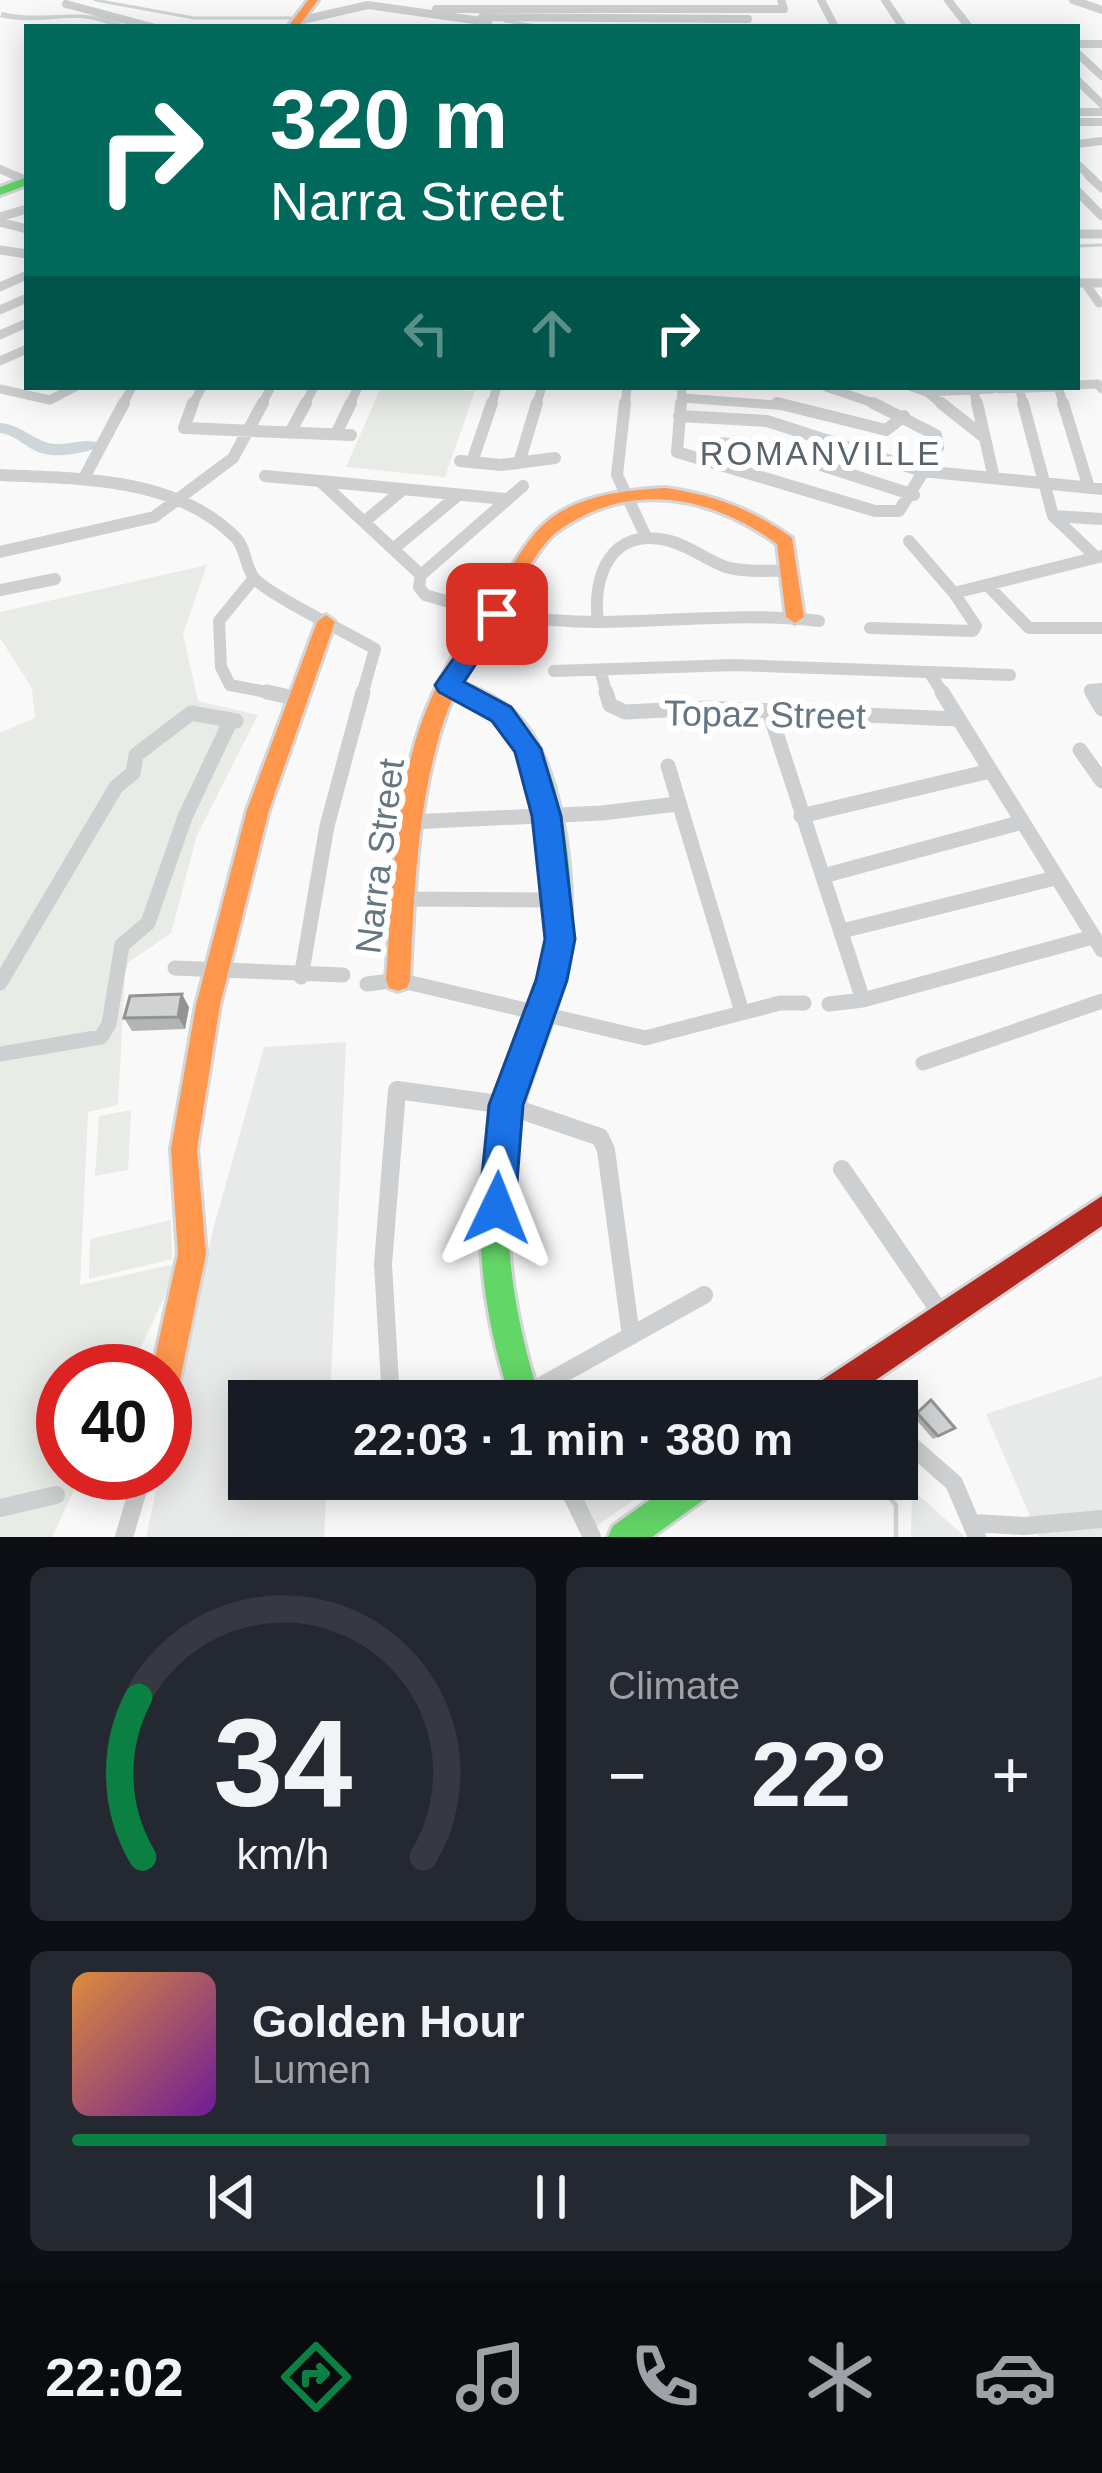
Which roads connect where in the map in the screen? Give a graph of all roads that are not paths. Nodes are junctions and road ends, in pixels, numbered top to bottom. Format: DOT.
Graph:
graph roads {
  1 [pos="445,0"];
  2 [pos="533,0"];
  3 [pos="781,0"];
  4 [pos="948,0"];
  5 [pos="1072,0"];
  6 [pos="66,4"];
  7 [pos="612,7"];
  8 [pos="1102,10"];
  9 [pos="301,16"];
  10 [pos="141,24"];
  11 [pos="500,24"];
  12 [pos="967,24"];
  13 [pos="1080,85"];
  14 [pos="1102,108"];
  15 [pos="1080,109"];
  16 [pos="1102,142"];
  17 [pos="1082,144"];
  18 [pos="1102,159"];
  19 [pos="1080,167"];
  20 [pos="1102,188"];
  21 [pos="0,250"];
  22 [pos="24,254"];
  23 [pos="0,265"];
  24 [pos="1081,283"];
  25 [pos="1102,283"];
  26 [pos="1099,303"];
  27 [pos="0,389"];
  28 [pos="72,390"];
  29 [pos="130,390"];
  30 [pos="200,390"];
  31 [pos="270,390"];
  32 [pos="312,390"];
  33 [pos="357,390"];
  34 [pos="496,390"];
  35 [pos="541,390"];
  36 [pos="628,390"];
  37 [pos="834,390"];
  38 [pos="922,390"];
  39 [pos="985,390"];
  40 [pos="1020,390"];
  41 [pos="1059,390"];
  42 [pos="974,391"];
  43 [pos="928,392"];
  44 [pos="682,393"];
  45 [pos="679,416"];
  46 [pos="904,416"];
  47 [pos="250,429"];
  48 [pos="291,431"];
  49 [pos="336,434"];
  50 [pos="351,435"];
  51 [pos="984,437"];
  52 [pos="555,458"];
  53 [pos="720,462"];
  54 [pos="519,464"];
  55 [pos="922,471"];
  56 [pos="0,475"];
  57 [pos="265,476"];
  58 [pos="84,478"];
  59 [pos="994,478"];
  60 [pos="320,481"];
  61 [pos="1043,484"];
  62 [pos="523,486"];
  63 [pos="1096,489"];
  64 [pos="400,492"];
  65 [pos="627,495"];
  66 [pos="914,495"];
  67 [pos="456,497"];
  68 [pos="505,499"];
  69 [pos="177,500"];
  70 [pos="1053,516"];
  71 [pos="1102,519"];
  72 [pos="364,522"];
  73 [pos="646,537"];
  74 [pos="909,541"];
  75 [pos="393,549"];
  76 [pos="0,552"];
  77 [pos="1098,556"];
  78 [pos="790,572"];
  79 [pos="421,575"];
  80 [pos="254,578"];
  81 [pos="55,579"];
  82 [pos="989,586"];
  83 [pos="0,590"];
  84 [pos="954,593"];
  85 [pos="497,614"];
  86 [pos="795,617"];
  87 [pos="819,621"];
  88 [pos="326,622"];
  89 [pos="598,622"];
  90 [pos="870,628"];
  91 [pos="1102,628"];
  92 [pos="554,671"];
  93 [pos="601,673"];
  94 [pos="931,675"];
  95 [pos="1010,675"];
  96 [pos="448,685"];
  97 [pos="1102,688"];
  98 [pos="294,698"];
  99 [pos="1102,710"];
  100 [pos="770,711"];
  101 [pos="956,719"];
  102 [pos="1080,750"];
  103 [pos="668,766"];
  104 [pos="990,771"];
  105 [pos="1102,781"];
  106 [pos="676,804"];
  107 [pos="547,816"];
  108 [pos="801,816"];
  109 [pos="409,822"];
  110 [pos="1019,823"];
  111 [pos="823,876"];
  112 [pos="1055,878"];
  113 [pos="402,899"];
  114 [pos="556,900"];
  115 [pos="842,931"];
  116 [pos="1097,944"];
  117 [pos="175,968"];
  118 [pos="216,972"];
  119 [pos="343,975"];
  120 [pos="302,976"];
  121 [pos="398,980"];
  122 [pos="0,983"];
  123 [pos="368,984"];
  124 [pos="862,1000"];
  125 [pos="1102,1001"];
  126 [pos="804,1003"];
  127 [pos="829,1004"];
  128 [pos="742,1012"];
  129 [pos="539,1016"];
  130 [pos="0,1054"];
  131 [pos="923,1063"];
  132 [pos="506,1105"];
  133 [pos="842,1169"];
  134 [pos="1102,1210"];
  135 [pos="704,1295"];
  136 [pos="942,1315"];
  137 [pos="631,1336"];
  138 [pos="173,1344"];
  139 [pos="390,1380"];
  140 [pos="517,1380"];
  141 [pos="554,1380"];
  142 [pos="848,1380"];
  143 [pos="918,1451"];
  144 [pos="36,1500"];
  145 [pos="135,1500"];
  146 [pos="574,1500"];
  147 [pos="676,1500"];
  148 [pos="0,1508"];
  149 [pos="1102,1519"];
  150 [pos="976,1530"];
  151 [pos="124,1537"];
  152 [pos="592,1537"];
  153 [pos="623,1537"];
  1 -- 7 [label="street"];
  2 -- 7 [label="street"];
  3 -- 7 [label="street"];
  3 -- 7 [label="street"];
  4 -- 12 [label="street"];
  5 -- 8 [label="street"];
  6 -- 10 [label="street"];
  9 -- 11 [label="street"];
  13 -- 14 [label="street"];
  14 -- 15 [label="street"];
  16 -- 17 [label="street"];
  17 -- 18 [label="street"];
  19 -- 20 [label="street"];
  21 -- 22 [label="street"];
  22 -- 23 [label="street"];
  24 -- 25 [label="street"];
  24 -- 26 [label="street"];
  27 -- 28 [label="street"];
  29 -- 58 [label="street"];
  30 -- 47 [label="street"];
  31 -- 47 [label="street"];
  32 -- 48 [label="street"];
  33 -- 49 [label="street"];
  34 -- 54 [label="street"];
  35 -- 54 [label="street"];
  36 -- 65 [label="street"];
  37 -- 46 [label="street"];
  38 -- 43 [label="street"];
  39 -- 42 [label="street"];
  40 -- 61 [label="street"];
  41 -- 63 [label="street"];
  42 -- 43 [label="street"];
  42 -- 51 [label="street"];
  43 -- 51 [label="street"];
  44 -- 45 [label="street"];
  44 -- 46 [label="street"];
  45 -- 53 [label="street"];
  45 -- 55 [label="street"];
  46 -- 55 [label="street"];
  47 -- 48 [label="street"];
  47 -- 69 [label="street"];
  48 -- 49 [label="street"];
  49 -- 50 [label="street"];
  51 -- 59 [label="street"];
  52 -- 54 [label="street"];
  53 -- 66 [label="street"];
  53 -- 66 [label="street"];
  55 -- 59 [label="street"];
  55 -- 66 [label="street"];
  56 -- 58 [label="street"];
  57 -- 60 [label="street"];
  58 -- 69 [label="street"];
  59 -- 61 [label="street"];
  60 -- 64 [label="street"];
  60 -- 72 [label="street"];
  61 -- 63 [label="street"];
  61 -- 70 [label="street"];
  62 -- 68 [label="street"];
  64 -- 67 [label="street"];
  64 -- 72 [label="street"];
  65 -- 73 [label="street"];
  65 -- 78 [label="main road, Narra Street"];
  65 -- 85 [label="main road, Narra Street"];
  67 -- 68 [label="street"];
  67 -- 75 [label="street"];
  68 -- 79 [label="street"];
  69 -- 76 [label="street"];
  69 -- 80 [label="street"];
  70 -- 71 [label="street"];
  70 -- 77 [label="street"];
  72 -- 75 [label="street"];
  73 -- 78 [label="street"];
  73 -- 89 [label="street"];
  74 -- 84 [label="street"];
  75 -- 79 [label="street"];
  77 -- 82 [label="street"];
  78 -- 86 [label="main road"];
  79 -- 85 [label="street"];
  80 -- 88 [label="street"];
  80 -- 98 [label="street"];
  81 -- 83 [label="street"];
  82 -- 84 [label="street"];
  82 -- 91 [label="street"];
  84 -- 90 [label="street"];
  85 -- 89 [label="street"];
  85 -- 96 [label="main road, Narra Street"];
  86 -- 87 [label="street"];
  86 -- 89 [label="street"];
  88 -- 98 [label="main road"];
  88 -- 120 [label="street"];
  92 -- 93 [label="street"];
  93 -- 94 [label="street"];
  93 -- 100 [label="street, Topaz Street"];
  94 -- 95 [label="street"];
  94 -- 101 [label="street"];
  96 -- 107 [label="main road"];
  96 -- 109 [label="main road, Narra Street"];
  97 -- 99 [label="street"];
  98 -- 118 [label="main road"];
  100 -- 101 [label="street, Topaz Street"];
  100 -- 108 [label="street"];
  101 -- 104 [label="street"];
  102 -- 105 [label="street"];
  103 -- 106 [label="street"];
  104 -- 108 [label="street"];
  104 -- 110 [label="street"];
  106 -- 107 [label="street"];
  106 -- 128 [label="street"];
  107 -- 109 [label="street"];
  107 -- 114 [label="main road"];
  108 -- 111 [label="street"];
  109 -- 113 [label="main road, Narra Street"];
  110 -- 111 [label="street"];
  110 -- 112 [label="street"];
  111 -- 115 [label="street"];
  112 -- 115 [label="street"];
  112 -- 116 [label="street"];
  113 -- 114 [label="street"];
  113 -- 121 [label="main road, Narra Street"];
  114 -- 129 [label="main road"];
  115 -- 124 [label="street"];
  116 -- 124 [label="street"];
  117 -- 118 [label="street"];
  118 -- 120 [label="street"];
  118 -- 138 [label="main road"];
  119 -- 120 [label="street"];
  121 -- 123 [label="street"];
  121 -- 129 [label="street"];
  122 -- 130 [label="street"];
  124 -- 127 [label="street"];
  125 -- 131 [label="street"];
  126 -- 128 [label="street"];
  128 -- 129 [label="street"];
  129 -- 132 [label="main road"];
  132 -- 137 [label="street"];
  132 -- 139 [label="street"];
  132 -- 140 [label="main road"];
  133 -- 136 [label="street"];
  134 -- 136 [label="main road"];
  135 -- 137 [label="street"];
  136 -- 142 [label="main road"];
  137 -- 141 [label="street"];
  143 -- 150 [label="street"];
  144 -- 148 [label="street"];
  145 -- 151 [label="street"];
  146 -- 152 [label="street"];
  147 -- 153 [label="main road"];
  149 -- 150 [label="street"];
}
